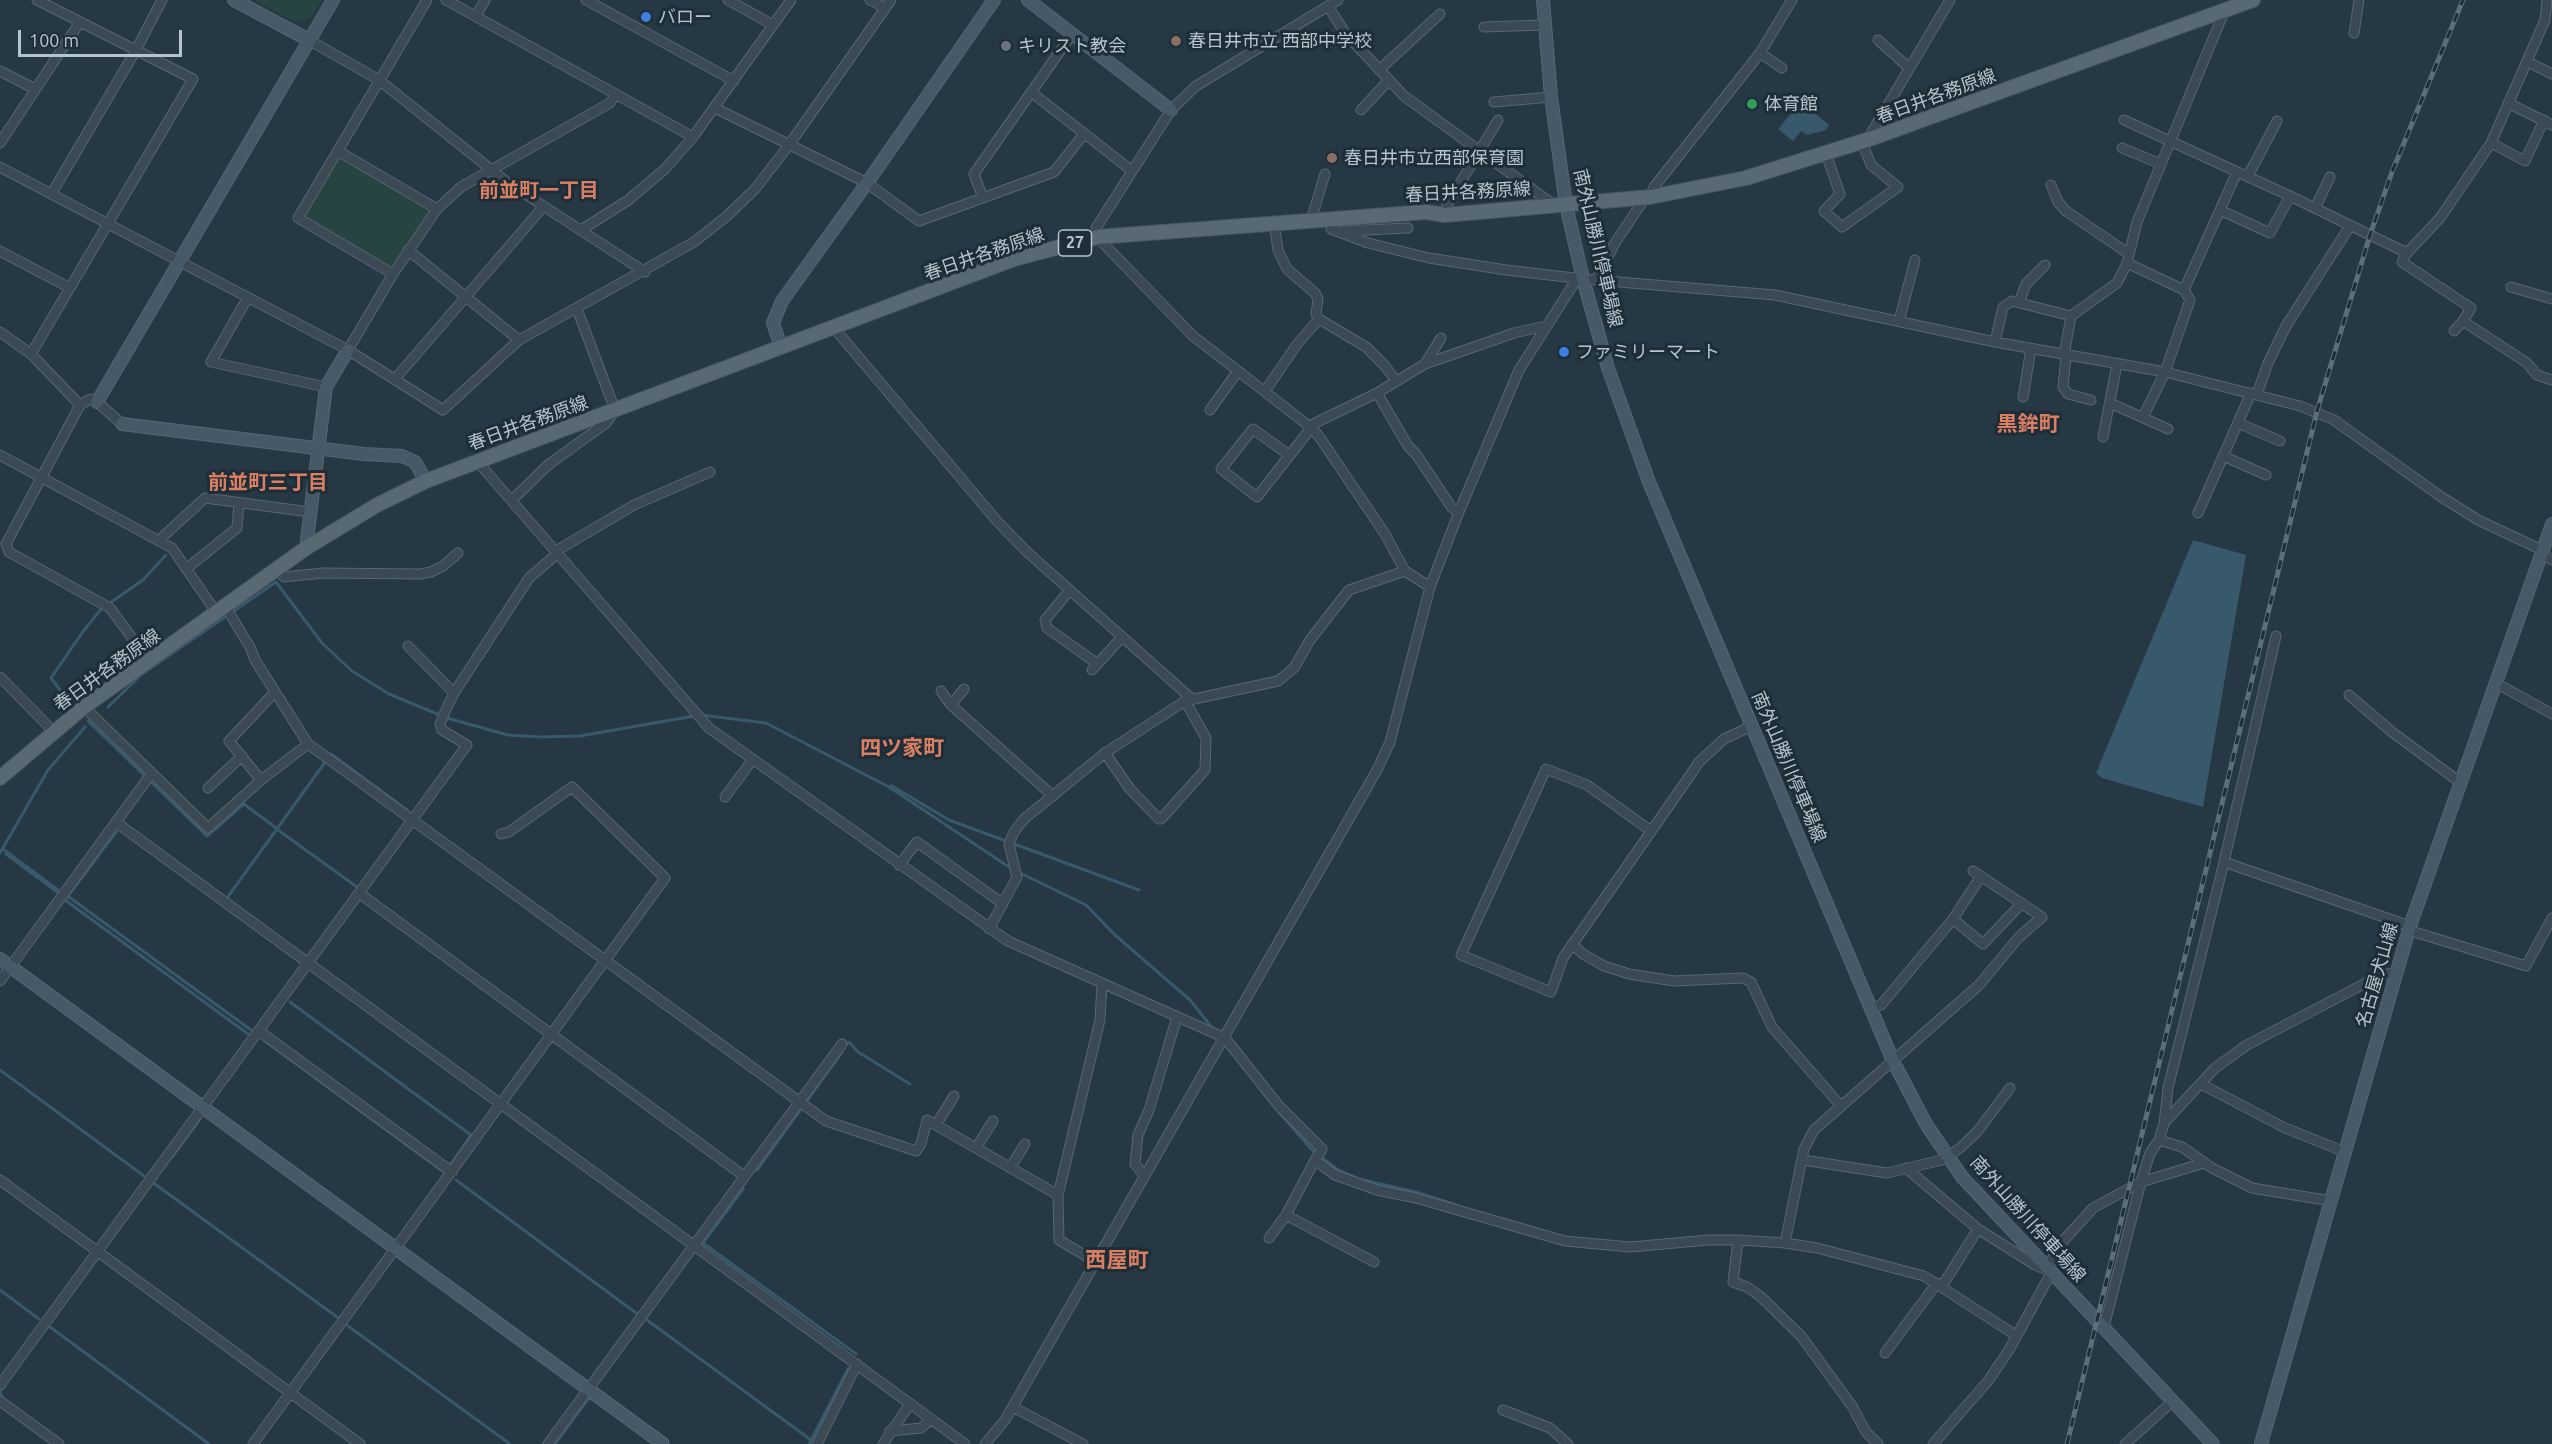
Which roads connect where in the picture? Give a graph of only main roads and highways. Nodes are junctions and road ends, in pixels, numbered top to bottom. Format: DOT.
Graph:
graph roads {
  1 [pos="234,0"];
  2 [pos="333,0"];
  3 [pos="994,0"];
  4 [pos="1029,0"];
  5 [pos="1543,0"];
  6 [pos="2253,0"];
  7 [pos="309,40"];
  8 [pos="1170,110"];
  9 [pos="1560,205"];
  10 [pos="781,346"];
  11 [pos="348,351"];
  12 [pos="97,402"];
  13 [pos="122,423"];
  14 [pos="319,448"];
  15 [pos="426,481"];
  16 [pos="2552,524"];
  17 [pos="306,548"];
  18 [pos="2545,555"];
  19 [pos="2,771"];
  20 [pos="5,963"];
  21 [pos="663,1444"];
  22 [pos="2213,1444"];
  23 [pos="2261,1444"];
  1 -- 7 [label="main road"];
  2 -- 7 [label="main road"];
  3 -- 10 [label="main road"];
  4 -- 8 [label="main road"];
  5 -- 9 [label="main road, 南外山勝川停車場線"];
  6 -- 9 [label="main road, 春日井各務原線 / 27"];
  7 -- 12 [label="main road"];
  9 -- 10 [label="main road, 春日井各務原線 / 27"];
  9 -- 22 [label="main road, 南外山勝川停車場線"];
  10 -- 15 [label="main road, 春日井各務原線 / 27"];
  11 -- 14 [label="main road"];
  13 -- 14 [label="main road"];
  14 -- 15 [label="main road"];
  14 -- 17 [label="main road"];
  15 -- 17 [label="main road, 春日井各務原線 / 27"];
  16 -- 18 [label="main road, 名古屋犬山線"];
  17 -- 19 [label="main road, 春日井各務原線 / 27"];
  18 -- 23 [label="main road, 名古屋犬山線"];
  20 -- 21 [label="main road"];
}
